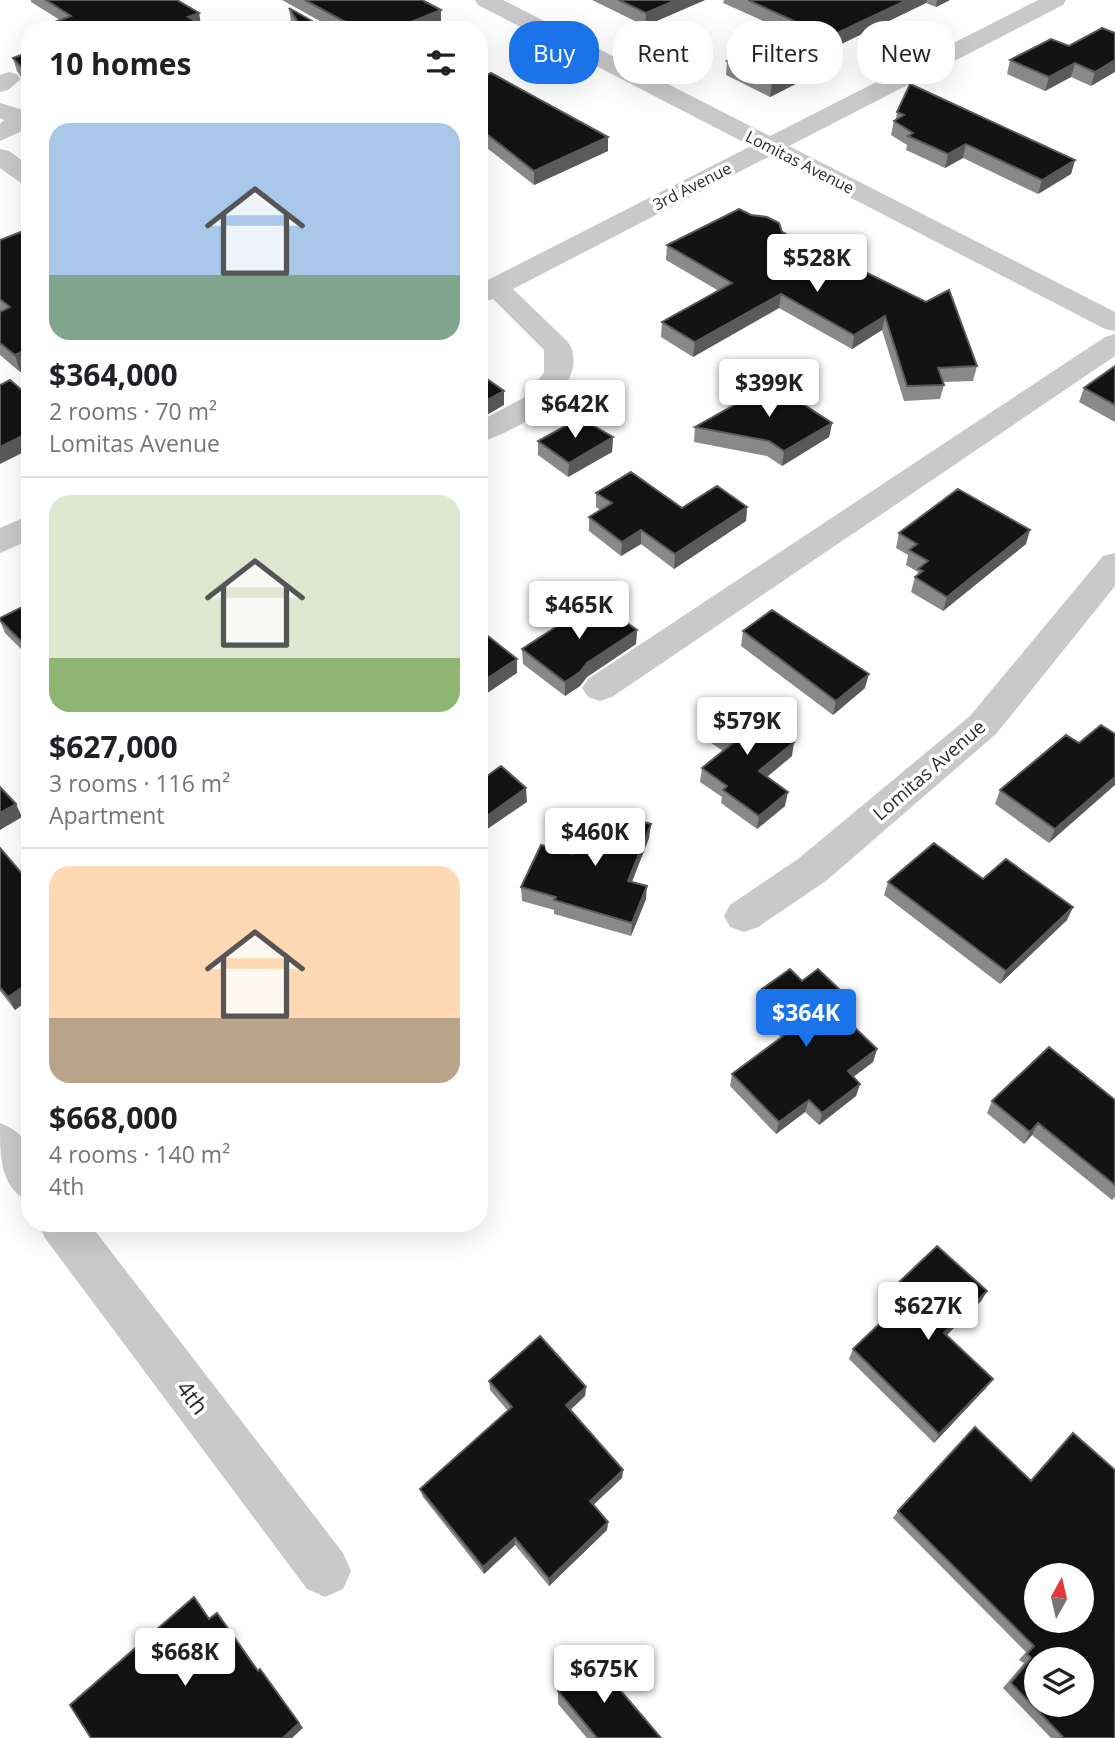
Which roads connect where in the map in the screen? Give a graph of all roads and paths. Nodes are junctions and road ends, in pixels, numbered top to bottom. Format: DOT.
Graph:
graph roads {
  1 [pos="486,0"];
  2 [pos="1055,0"];
  3 [pos="0,110"];
  4 [pos="0,134"];
  5 [pos="768,146"];
  6 [pos="0,156"];
  7 [pos="21,171"];
  8 [pos="488,291"];
  9 [pos="1115,323"];
  10 [pos="1115,342"];
  11 [pos="488,429"];
  12 [pos="21,531"];
  13 [pos="0,542"];
  14 [pos="1115,564"];
  15 [pos="600,688"];
  16 [pos="744,916"];
  17 [pos="0,1143"];
  18 [pos="21,1170"];
  19 [pos="68,1232"];
  20 [pos="325,1571"];
  1 -- 5 [label="street, Lomitas Avenue"];
  2 -- 5 [label="street, 3rd Avenue"];
  3 -- 4 [label="street"];
  5 -- 8 [label="street, 3rd Avenue"];
  5 -- 9 [label="street, Lomitas Avenue"];
  6 -- 7 [label="street"];
  8 -- 11 [label="street"];
  10 -- 15 [label="street"];
  12 -- 13 [label="street"];
  14 -- 16 [label="street, Lomitas Avenue"];
  17 -- 18 [label="street"];
  19 -- 20 [label="street, 4th"];
}
